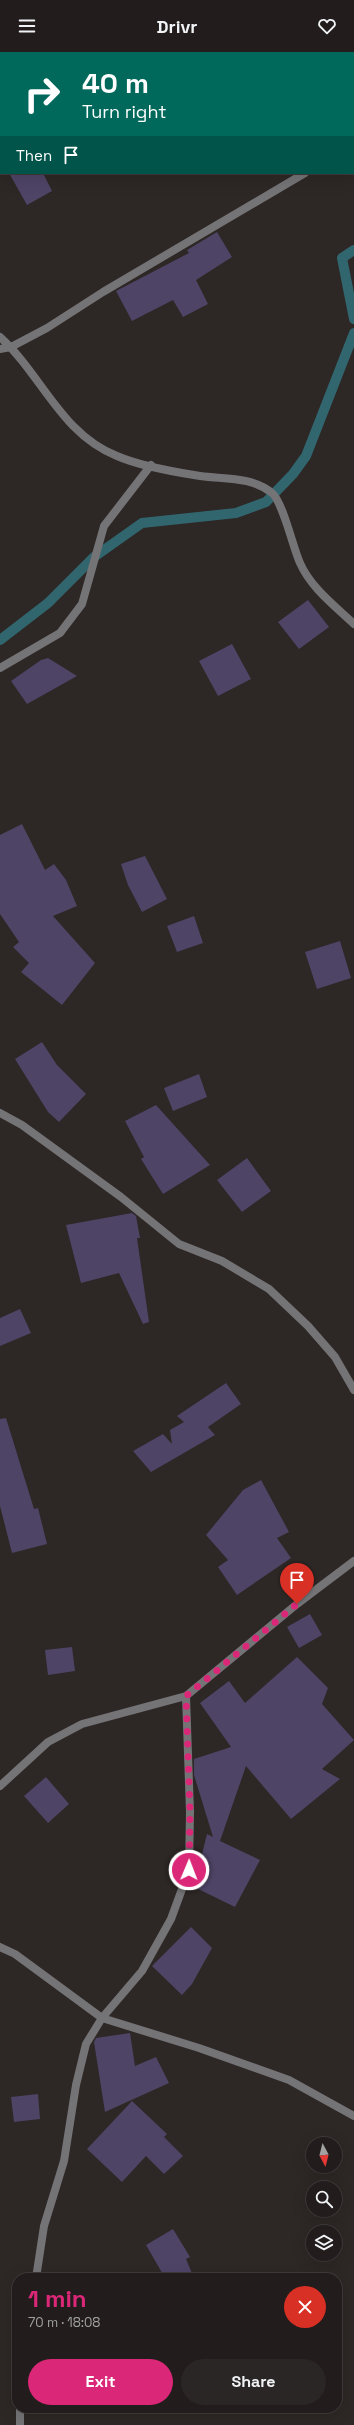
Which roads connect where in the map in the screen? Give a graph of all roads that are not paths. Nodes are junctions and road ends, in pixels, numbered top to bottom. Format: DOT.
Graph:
graph roads {
  1 [pos="303,174"];
  2 [pos="0,337"];
  3 [pos="11,347"];
  4 [pos="0,349"];
  5 [pos="151,465"];
  6 [pos="354,624"];
  7 [pos="0,668"];
  8 [pos="0,1113"];
  9 [pos="354,1390"];
  10 [pos="354,1562"];
  11 [pos="186,1696"];
  12 [pos="0,1786"];
  13 [pos="0,1948"];
  14 [pos="102,2018"];
  15 [pos="354,2116"];
  16 [pos="37,2273"];
  17 [pos="20,2413"];
  18 [pos="20,2425"];
  1 -- 3 [label="street"];
  2 -- 3 [label="street"];
  3 -- 4 [label="street"];
  3 -- 5 [label="street"];
  5 -- 6 [label="street"];
  5 -- 7 [label="street"];
  8 -- 9 [label="street"];
  10 -- 11 [label="street"];
  11 -- 12 [label="street"];
  11 -- 14 [label="street"];
  13 -- 14 [label="street"];
  14 -- 15 [label="street"];
  14 -- 16 [label="street"];
  17 -- 18 [label="street"];
}
